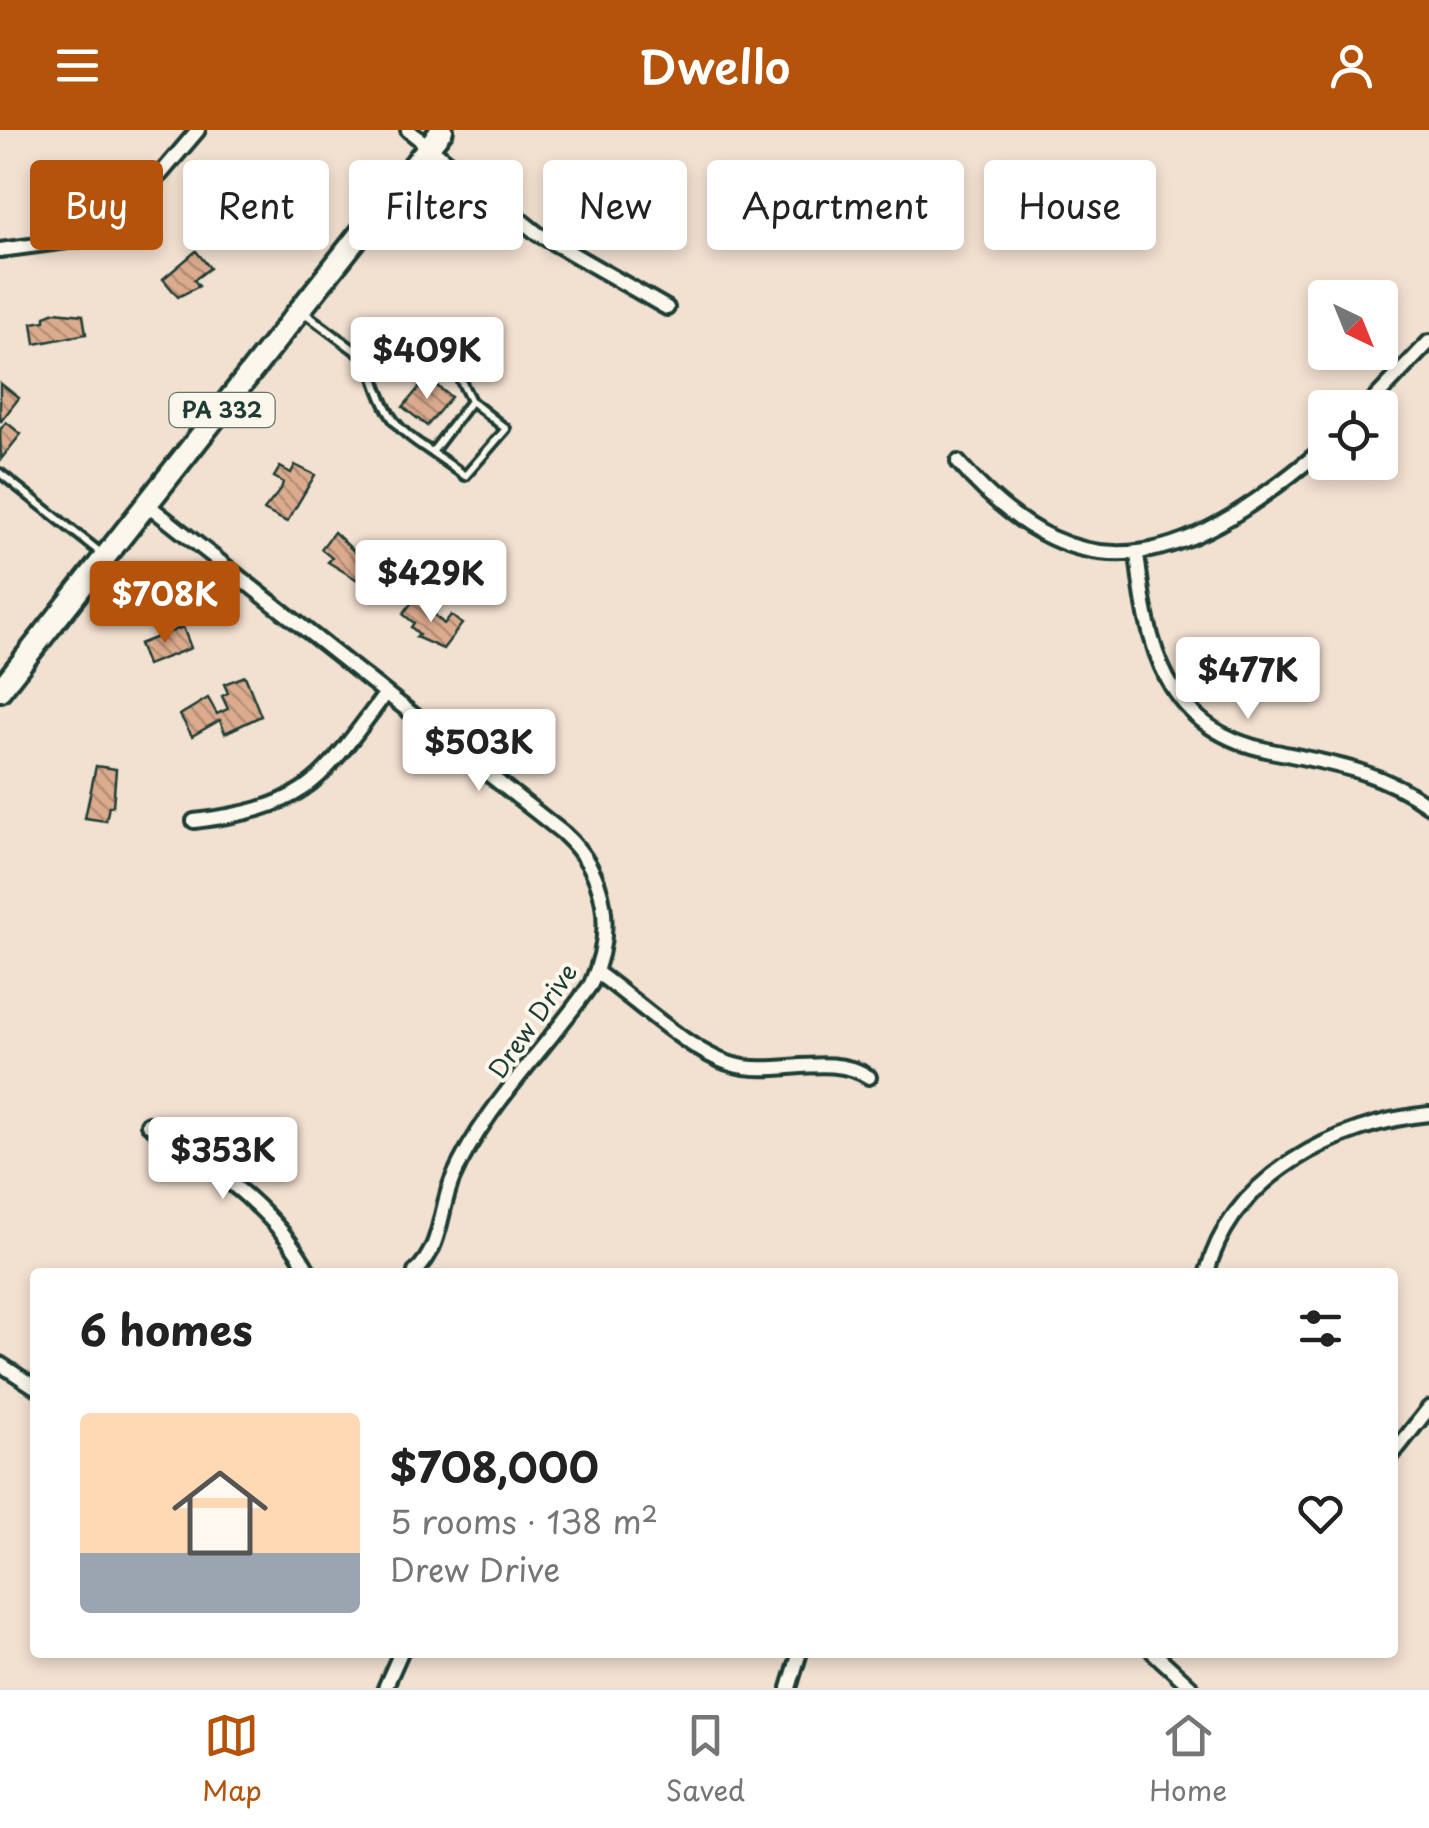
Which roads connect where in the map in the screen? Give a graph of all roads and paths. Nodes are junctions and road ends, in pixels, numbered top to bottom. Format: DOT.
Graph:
graph roads {
  1 [pos="198,130"];
  2 [pos="408,130"];
  3 [pos="436,138"];
  4 [pos="0,250"];
  5 [pos="667,308"];
  6 [pos="300,310"];
  7 [pos="1429,342"];
  8 [pos="370,361"];
  9 [pos="1383,390"];
  10 [pos="472,401"];
  11 [pos="433,451"];
  12 [pos="1308,460"];
  13 [pos="958,462"];
  14 [pos="0,473"];
  15 [pos="148,504"];
  16 [pos="1137,554"];
  17 [pos="106,557"];
  18 [pos="0,690"];
  19 [pos="386,693"];
  20 [pos="1429,806"];
  21 [pos="194,821"];
  22 [pos="596,972"];
  23 [pos="869,1078"];
  24 [pos="1429,1114"];
  25 [pos="148,1124"];
  26 [pos="306,1268"];
  27 [pos="418,1268"];
  28 [pos="1210,1268"];
  29 [pos="0,1364"];
  30 [pos="30,1384"];
  31 [pos="1429,1408"];
  32 [pos="1398,1447"];
  33 [pos="398,1658"];
  34 [pos="798,1658"];
  35 [pos="1159,1658"];
  36 [pos="385,1688"];
  37 [pos="789,1688"];
  38 [pos="1192,1688"];
  1 -- 4 [label="street"];
  2 -- 3 [label="street"];
  3 -- 5 [label="street"];
  3 -- 6 [label="main road, PA 332"];
  6 -- 8 [label="lane"];
  6 -- 15 [label="main road, PA 332"];
  7 -- 9 [label="street"];
  8 -- 10 [label="lane"];
  8 -- 11 [label="lane"];
  10 -- 11 [label="lane"];
  10 -- 11 [label="lane"];
  12 -- 16 [label="street"];
  13 -- 16 [label="street"];
  14 -- 17 [label="lane"];
  15 -- 17 [label="main road, PA 332"];
  15 -- 19 [label="street, Drew Drive"];
  16 -- 20 [label="street"];
  17 -- 18 [label="main road, PA 332"];
  19 -- 21 [label="street"];
  19 -- 22 [label="street, Drew Drive"];
  22 -- 23 [label="street"];
  22 -- 27 [label="street, Drew Drive"];
  24 -- 28 [label="street"];
  25 -- 26 [label="street"];
  29 -- 30 [label="street"];
  31 -- 32 [label="street"];
  33 -- 36 [label="street"];
  34 -- 37 [label="street"];
  35 -- 38 [label="street"];
}
